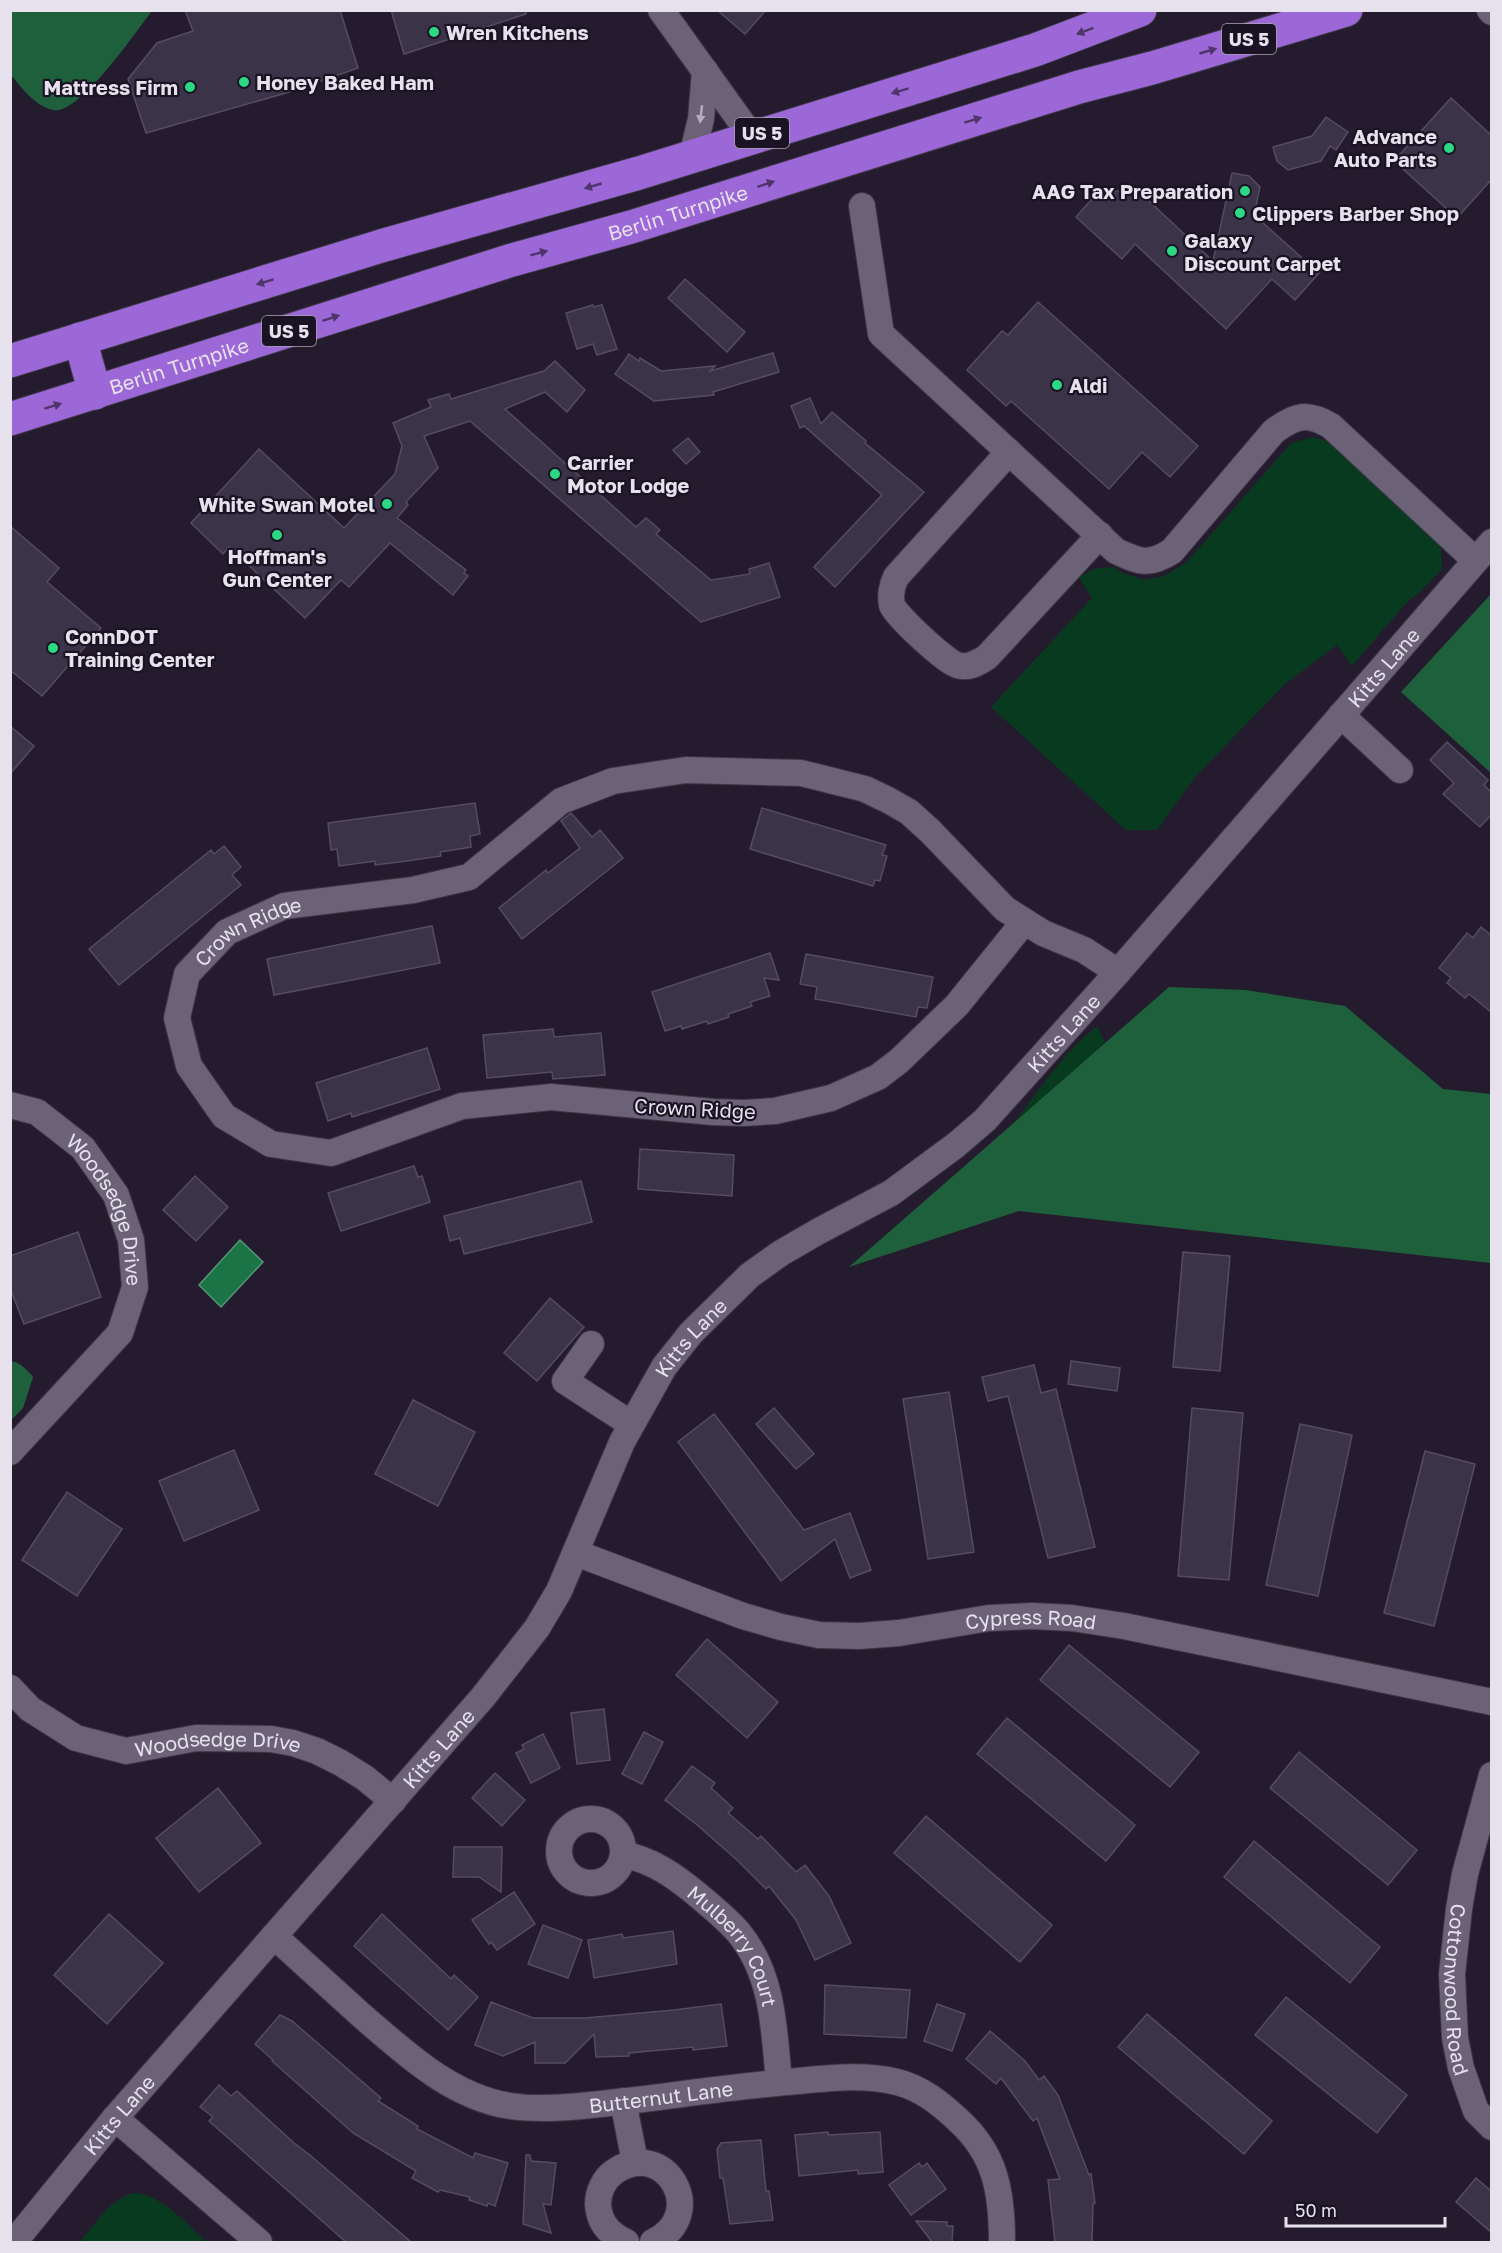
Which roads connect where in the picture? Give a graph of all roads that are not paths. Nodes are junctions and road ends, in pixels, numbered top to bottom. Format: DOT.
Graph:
graph roads {
  1 [pos="661,10"];
  2 [pos="1140,10"];
  3 [pos="1346,10"];
  4 [pos="705,71"];
  5 [pos="752,136"];
  6 [pos="692,156"];
  7 [pos="639,172"];
  8 [pos="862,206"];
  9 [pos="631,227"];
  10 [pos="80,339"];
  11 [pos="10,361"];
  12 [pos="95,393"];
  13 [pos="10,419"];
  14 [pos="1009,452"];
  15 [pos="1100,535"];
  16 [pos="1483,551"];
  17 [pos="1341,715"];
  18 [pos="1400,770"];
  19 [pos="1023,922"];
  20 [pos="1118,972"];
  21 [pos="10,1105"];
  22 [pos="591,1344"];
  23 [pos="631,1424"];
  24 [pos="10,1452"];
  25 [pos="576,1553"];
  26 [pos="10,1688"];
  27 [pos="1491,1701"];
  28 [pos="1491,1775"];
  29 [pos="393,1801"];
  30 [pos="623,1854"];
  31 [pos="274,1936"];
  32 [pos="779,2082"];
  33 [pos="623,2101"];
  34 [pos="115,2118"];
  35 [pos="1491,2127"];
  36 [pos="635,2162"];
  37 [pos="14,2242"];
  38 [pos="259,2242"];
  39 [pos="626,2242"];
  40 [pos="653,2242"];
  41 [pos="1002,2242"];
  1 -- 4 [label="street"];
  2 -- 5 [label="highway, US 5, one-way"];
  9 -- 3 [label="highway, Berlin Turnpike / US 5, one-way"];
  4 -- 5 [label="street"];
  4 -- 6 [label="street, one-way"];
  5 -- 6 [label="highway, US 5"];
  6 -- 7 [label="highway, US 5"];
  7 -- 9 [label="highway"];
  7 -- 10 [label="highway, US 5, one-way"];
  8 -- 14 [label="street"];
  12 -- 9 [label="highway, Berlin Turnpike / US 5, one-way"];
  10 -- 11 [label="highway, US 5"];
  10 -- 12 [label="highway"];
  13 -- 12 [label="highway, Berlin Turnpike / US 5, one-way"];
  14 -- 15 [label="street"];
  14 -- 15 [label="street"];
  15 -- 16 [label="street"];
  16 -- 17 [label="street, Kitts Lane"];
  17 -- 18 [label="street"];
  17 -- 20 [label="street, Kitts Lane"];
  19 -- 19 [label="street, Crown Ridge"];
  19 -- 20 [label="street, Crown Ridge"];
  20 -- 23 [label="street, Kitts Lane"];
  21 -- 24 [label="street, Woodsedge Drive"];
  22 -- 23 [label="street"];
  23 -- 25 [label="street, Kitts Lane"];
  25 -- 27 [label="street, Cypress Road"];
  25 -- 29 [label="street, Kitts Lane"];
  26 -- 29 [label="street, Woodsedge Drive"];
  28 -- 35 [label="street, Cottonwood Road"];
  29 -- 31 [label="street, Kitts Lane"];
  30 -- 32 [label="street, Mulberry Court"];
  31 -- 33 [label="street, Butternut Lane"];
  31 -- 34 [label="street, Kitts Lane"];
  32 -- 33 [label="street, Butternut Lane"];
  32 -- 41 [label="street, Butternut Lane"];
  33 -- 36 [label="street"];
  34 -- 37 [label="street, Kitts Lane"];
  34 -- 38 [label="street"];
  36 -- 39 [label="street"];
  36 -- 40 [label="street"];
}
